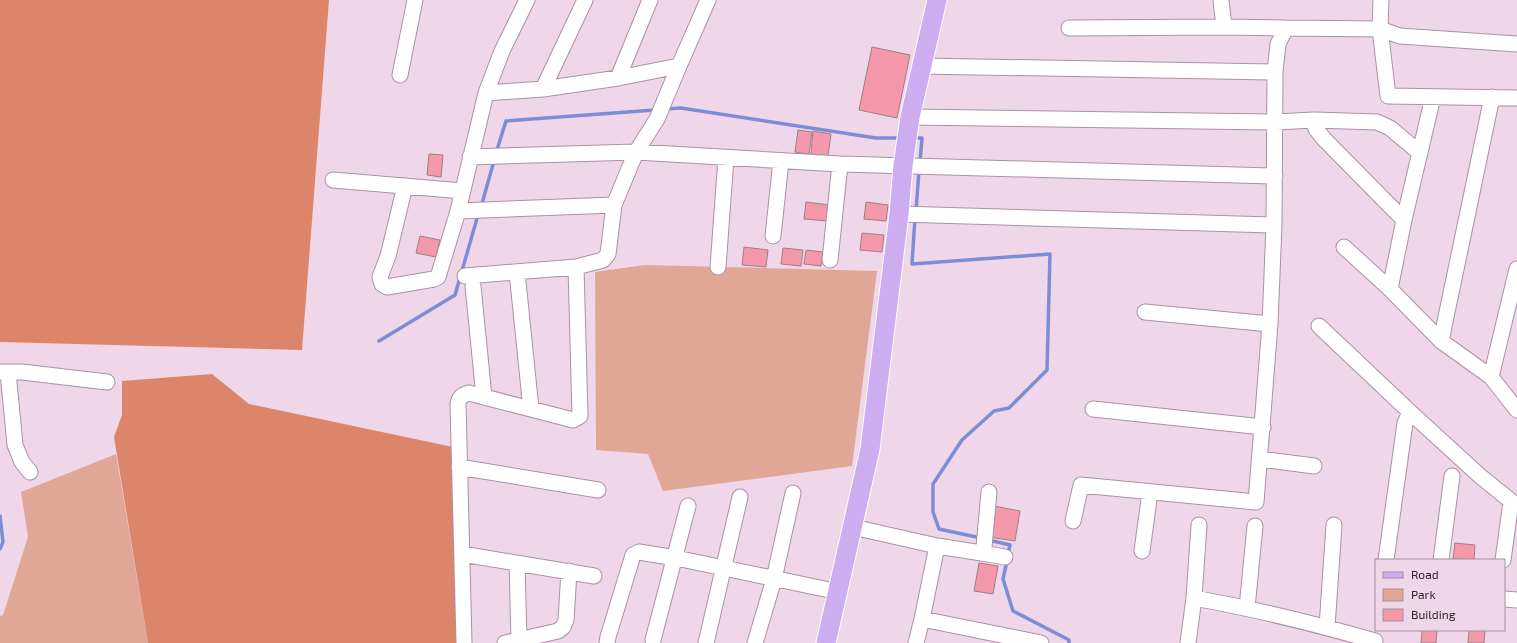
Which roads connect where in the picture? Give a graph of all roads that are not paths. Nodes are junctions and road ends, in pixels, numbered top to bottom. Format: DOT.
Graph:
graph roads {
  1 [pos="415,0"];
  2 [pos="527,0"];
  3 [pos="585,0"];
  4 [pos="650,0"];
  5 [pos="708,0"];
  6 [pos="937,0"];
  7 [pos="1221,0"];
  8 [pos="1381,0"];
  9 [pos="1224,27"];
  10 [pos="1069,28"];
  11 [pos="1286,28"];
  12 [pos="1380,29"];
  13 [pos="1517,44"];
  14 [pos="921,66"];
  15 [pos="677,72"];
  16 [pos="1275,72"];
  17 [pos="400,75"];
  18 [pos="618,78"];
  19 [pos="543,89"];
  20 [pos="486,93"];
  21 [pos="1433,97"];
  22 [pos="1492,97"];
  23 [pos="1517,98"];
  24 [pos="1314,120"];
  25 [pos="1275,122"];
  26 [pos="908,128"];
  27 [pos="636,152"];
  28 [pos="1420,153"];
  29 [pos="470,157"];
  30 [pos="726,158"];
  31 [pos="780,161"];
  32 [pos="840,164"];
  33 [pos="903,166"];
  34 [pos="1275,176"];
  35 [pos="333,180"];
  36 [pos="405,186"];
  37 [pos="463,191"];
  38 [pos="614,205"];
  39 [pos="458,211"];
  40 [pos="899,214"];
  41 [pos="1404,220"];
  42 [pos="1274,225"];
  43 [pos="773,236"];
  44 [pos="1344,247"];
  45 [pos="830,260"];
  46 [pos="576,267"];
  47 [pos="718,267"];
  48 [pos="1517,268"];
  49 [pos="517,272"];
  50 [pos="1390,289"];
  51 [pos="1145,312"];
  52 [pos="1270,324"];
  53 [pos="1318,326"];
  54 [pos="1441,342"];
  55 [pos="4,372"];
  56 [pos="1491,377"];
  57 [pos="108,382"];
  58 [pos="484,397"];
  59 [pos="531,409"];
  60 [pos="1093,410"];
  61 [pos="1517,410"];
  62 [pos="1410,412"];
  63 [pos="1263,427"];
  64 [pos="1260,459"];
  65 [pos="1314,466"];
  66 [pos="459,467"];
  67 [pos="30,472"];
  68 [pos="1452,476"];
  69 [pos="598,490"];
  70 [pos="989,492"];
  71 [pos="1150,492"];
  72 [pos="793,493"];
  73 [pos="740,497"];
  74 [pos="1514,504"];
  75 [pos="688,506"];
  76 [pos="1073,521"];
  77 [pos="1199,525"];
  78 [pos="1334,525"];
  79 [pos="1255,526"];
  80 [pos="853,527"];
  81 [pos="937,546"];
  82 [pos="983,550"];
  83 [pos="1142,551"];
  84 [pos="462,554"];
  85 [pos="1005,557"];
  86 [pos="676,558"];
  87 [pos="1386,559"];
  88 [pos="1441,559"];
  89 [pos="1503,559"];
  90 [pos="517,563"];
  91 [pos="724,569"];
  92 [pos="569,572"];
  93 [pos="594,576"];
  94 [pos="774,579"];
  95 [pos="839,592"];
  96 [pos="1194,598"];
  97 [pos="1505,599"];
  98 [pos="1517,600"];
  99 [pos="1247,608"];
  100 [pos="922,620"];
  101 [pos="1327,627"];
  102 [pos="1376,638"];
  103 [pos="653,640"];
  104 [pos="512,641"];
  105 [pos="464,643"];
  106 [pos="607,643"];
  107 [pos="706,643"];
  108 [pos="755,643"];
  109 [pos="826,643"];
  110 [pos="916,643"];
  111 [pos="1041,643"];
  112 [pos="1188,643"];
  1 -- 17 [label="street"];
  2 -- 20 [label="street"];
  3 -- 19 [label="street"];
  4 -- 18 [label="street"];
  5 -- 15 [label="street"];
  6 -- 14 [label="main road"];
  7 -- 9 [label="street"];
  8 -- 12 [label="street"];
  9 -- 10 [label="street"];
  9 -- 11 [label="street"];
  11 -- 12 [label="street"];
  11 -- 16 [label="street"];
  12 -- 13 [label="street"];
  12 -- 21 [label="street"];
  14 -- 16 [label="street"];
  14 -- 26 [label="main road"];
  15 -- 18 [label="street"];
  15 -- 27 [label="street"];
  16 -- 25 [label="street"];
  18 -- 19 [label="street"];
  19 -- 20 [label="street"];
  20 -- 29 [label="street"];
  21 -- 22 [label="street"];
  21 -- 28 [label="street"];
  22 -- 23 [label="street"];
  22 -- 54 [label="street"];
  24 -- 25 [label="street"];
  24 -- 28 [label="street"];
  24 -- 41 [label="street"];
  25 -- 26 [label="street"];
  25 -- 34 [label="street"];
  26 -- 33 [label="main road"];
  27 -- 29 [label="street"];
  27 -- 30 [label="street"];
  27 -- 38 [label="street"];
  28 -- 41 [label="street"];
  29 -- 37 [label="street"];
  30 -- 31 [label="street"];
  30 -- 47 [label="street"];
  31 -- 32 [label="street"];
  31 -- 43 [label="street"];
  32 -- 33 [label="street"];
  32 -- 45 [label="street"];
  33 -- 34 [label="street"];
  33 -- 40 [label="main road"];
  34 -- 42 [label="street"];
  35 -- 36 [label="street"];
  36 -- 37 [label="street"];
  36 -- 39 [label="street"];
  37 -- 39 [label="street"];
  38 -- 39 [label="street"];
  38 -- 46 [label="street"];
  40 -- 42 [label="street"];
  40 -- 80 [label="main road"];
  41 -- 50 [label="street"];
  42 -- 52 [label="street"];
  44 -- 50 [label="street"];
  46 -- 49 [label="street"];
  46 -- 59 [label="street"];
  48 -- 56 [label="street"];
  49 -- 58 [label="street"];
  49 -- 59 [label="street"];
  50 -- 54 [label="street"];
  51 -- 52 [label="street"];
  52 -- 63 [label="street"];
  53 -- 62 [label="street"];
  54 -- 56 [label="street"];
  55 -- 57 [label="street"];
  55 -- 67 [label="street"];
  56 -- 61 [label="street"];
  58 -- 59 [label="street"];
  58 -- 66 [label="street"];
  60 -- 63 [label="street"];
  62 -- 74 [label="street"];
  62 -- 87 [label="street"];
  63 -- 64 [label="street"];
  64 -- 65 [label="street"];
  64 -- 71 [label="street"];
  66 -- 69 [label="street"];
  66 -- 84 [label="street"];
  68 -- 88 [label="street"];
  70 -- 82 [label="street"];
  71 -- 76 [label="street"];
  71 -- 83 [label="street"];
  72 -- 94 [label="street"];
  73 -- 91 [label="street"];
  74 -- 89 [label="street"];
  75 -- 86 [label="street"];
  77 -- 96 [label="street"];
  78 -- 101 [label="street"];
  79 -- 99 [label="street"];
  80 -- 81 [label="street"];
  80 -- 95 [label="main road"];
  81 -- 82 [label="street"];
  81 -- 100 [label="street"];
  82 -- 85 [label="street"];
  84 -- 90 [label="street"];
  84 -- 105 [label="street"];
  86 -- 91 [label="street"];
  86 -- 103 [label="street"];
  86 -- 106 [label="street"];
  90 -- 92 [label="street"];
  90 -- 104 [label="street"];
  91 -- 94 [label="street"];
  91 -- 107 [label="street"];
  92 -- 93 [label="street"];
  92 -- 104 [label="street"];
  94 -- 95 [label="street"];
  94 -- 108 [label="street"];
  95 -- 109 [label="main road"];
  96 -- 99 [label="street"];
  96 -- 112 [label="street"];
  97 -- 98 [label="street"];
  99 -- 101 [label="street"];
  100 -- 110 [label="street"];
  100 -- 111 [label="street"];
  101 -- 102 [label="street"];
}
